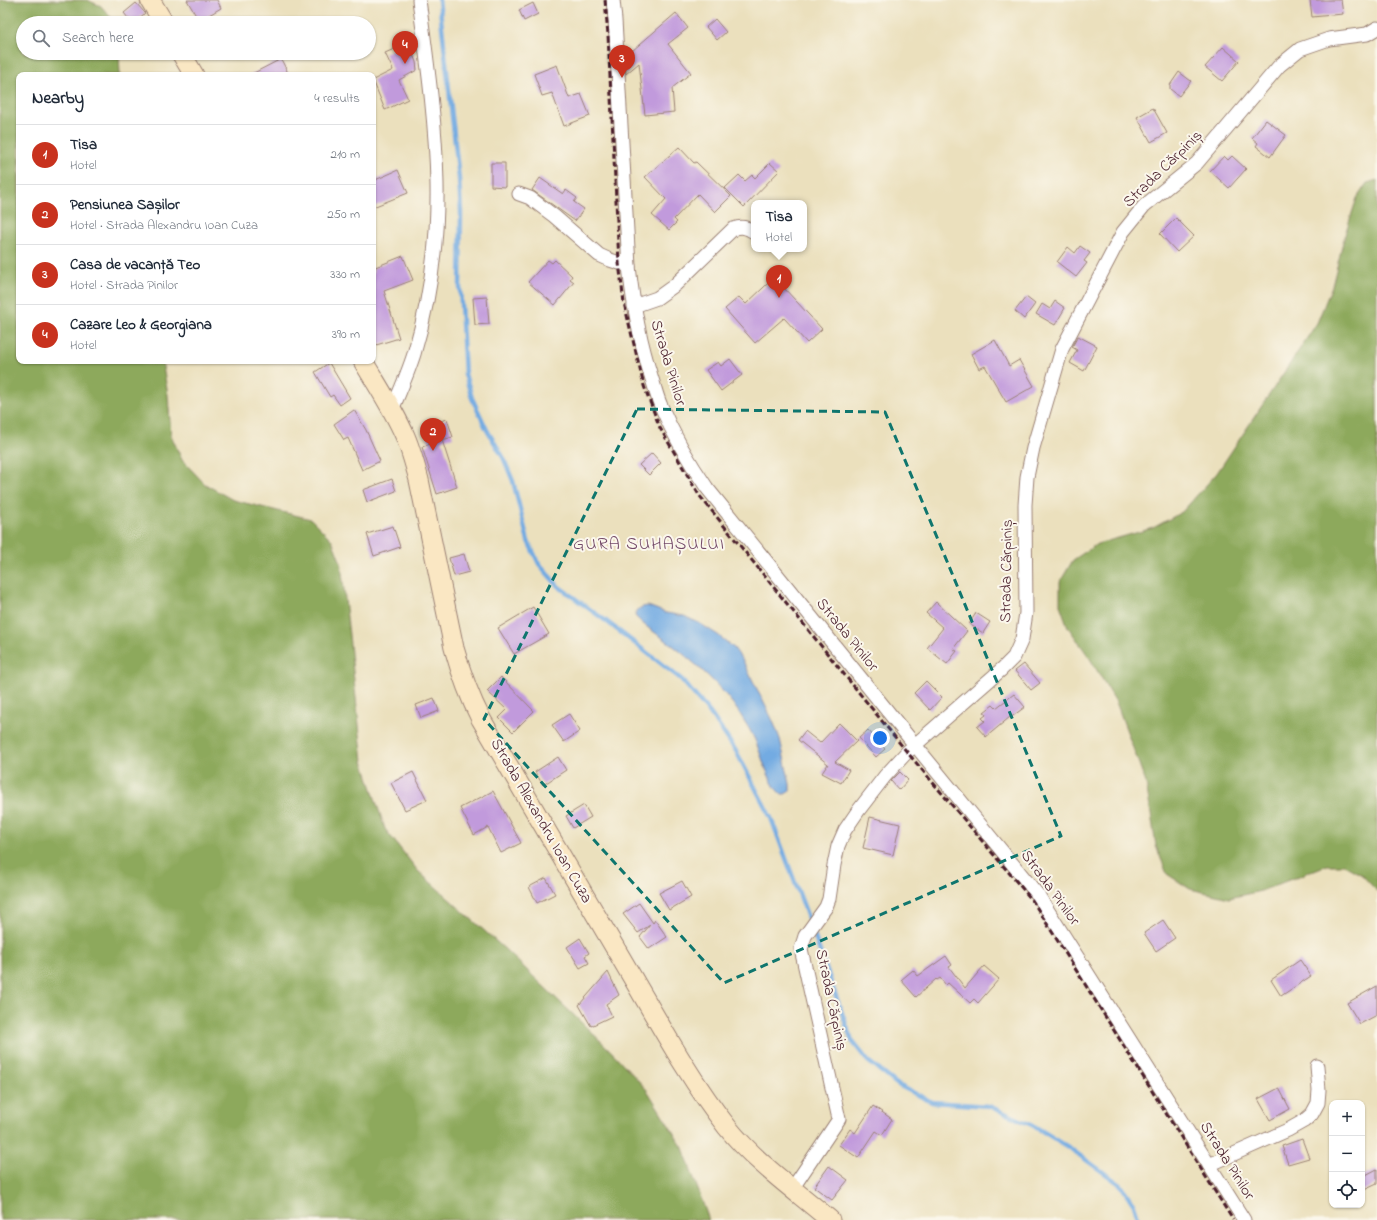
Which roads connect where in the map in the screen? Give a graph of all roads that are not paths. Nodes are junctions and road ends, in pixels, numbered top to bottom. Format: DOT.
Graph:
graph roads {
  1 [pos="150,0"];
  2 [pos="419,0"];
  3 [pos="613,0"];
  4 [pos="160,16"];
  5 [pos="1377,28"];
  6 [pos="185,60"];
  7 [pos="192,72"];
  8 [pos="519,194"];
  9 [pos="751,230"];
  10 [pos="629,266"];
  11 [pos="634,306"];
  12 [pos="365,364"];
  13 [pos="392,410"];
  14 [pos="915,745"];
  15 [pos="1317,1066"];
  16 [pos="1209,1165"];
  17 [pos="792,1189"];
  18 [pos="830,1220"];
  19 [pos="1244,1220"];
  1 -- 4 [label="main road"];
  2 -- 13 [label="street"];
  3 -- 10 [label="street, Strada Pinilor"];
  5 -- 14 [label="street, Strada Cărpiniș"];
  6 -- 7 [label="main road"];
  8 -- 10 [label="street"];
  9 -- 11 [label="street"];
  10 -- 11 [label="street, Strada Pinilor"];
  11 -- 14 [label="street, Strada Pinilor"];
  12 -- 13 [label="main road, Strada Alexandru Ioan Cuza"];
  13 -- 17 [label="main road, Strada Alexandru Ioan Cuza"];
  14 -- 16 [label="street, Strada Pinilor"];
  14 -- 17 [label="street, Strada Cărpiniș"];
  15 -- 16 [label="street"];
  16 -- 19 [label="street, Strada Pinilor"];
  17 -- 18 [label="main road, Strada Alexandru Ioan Cuza"];
}
